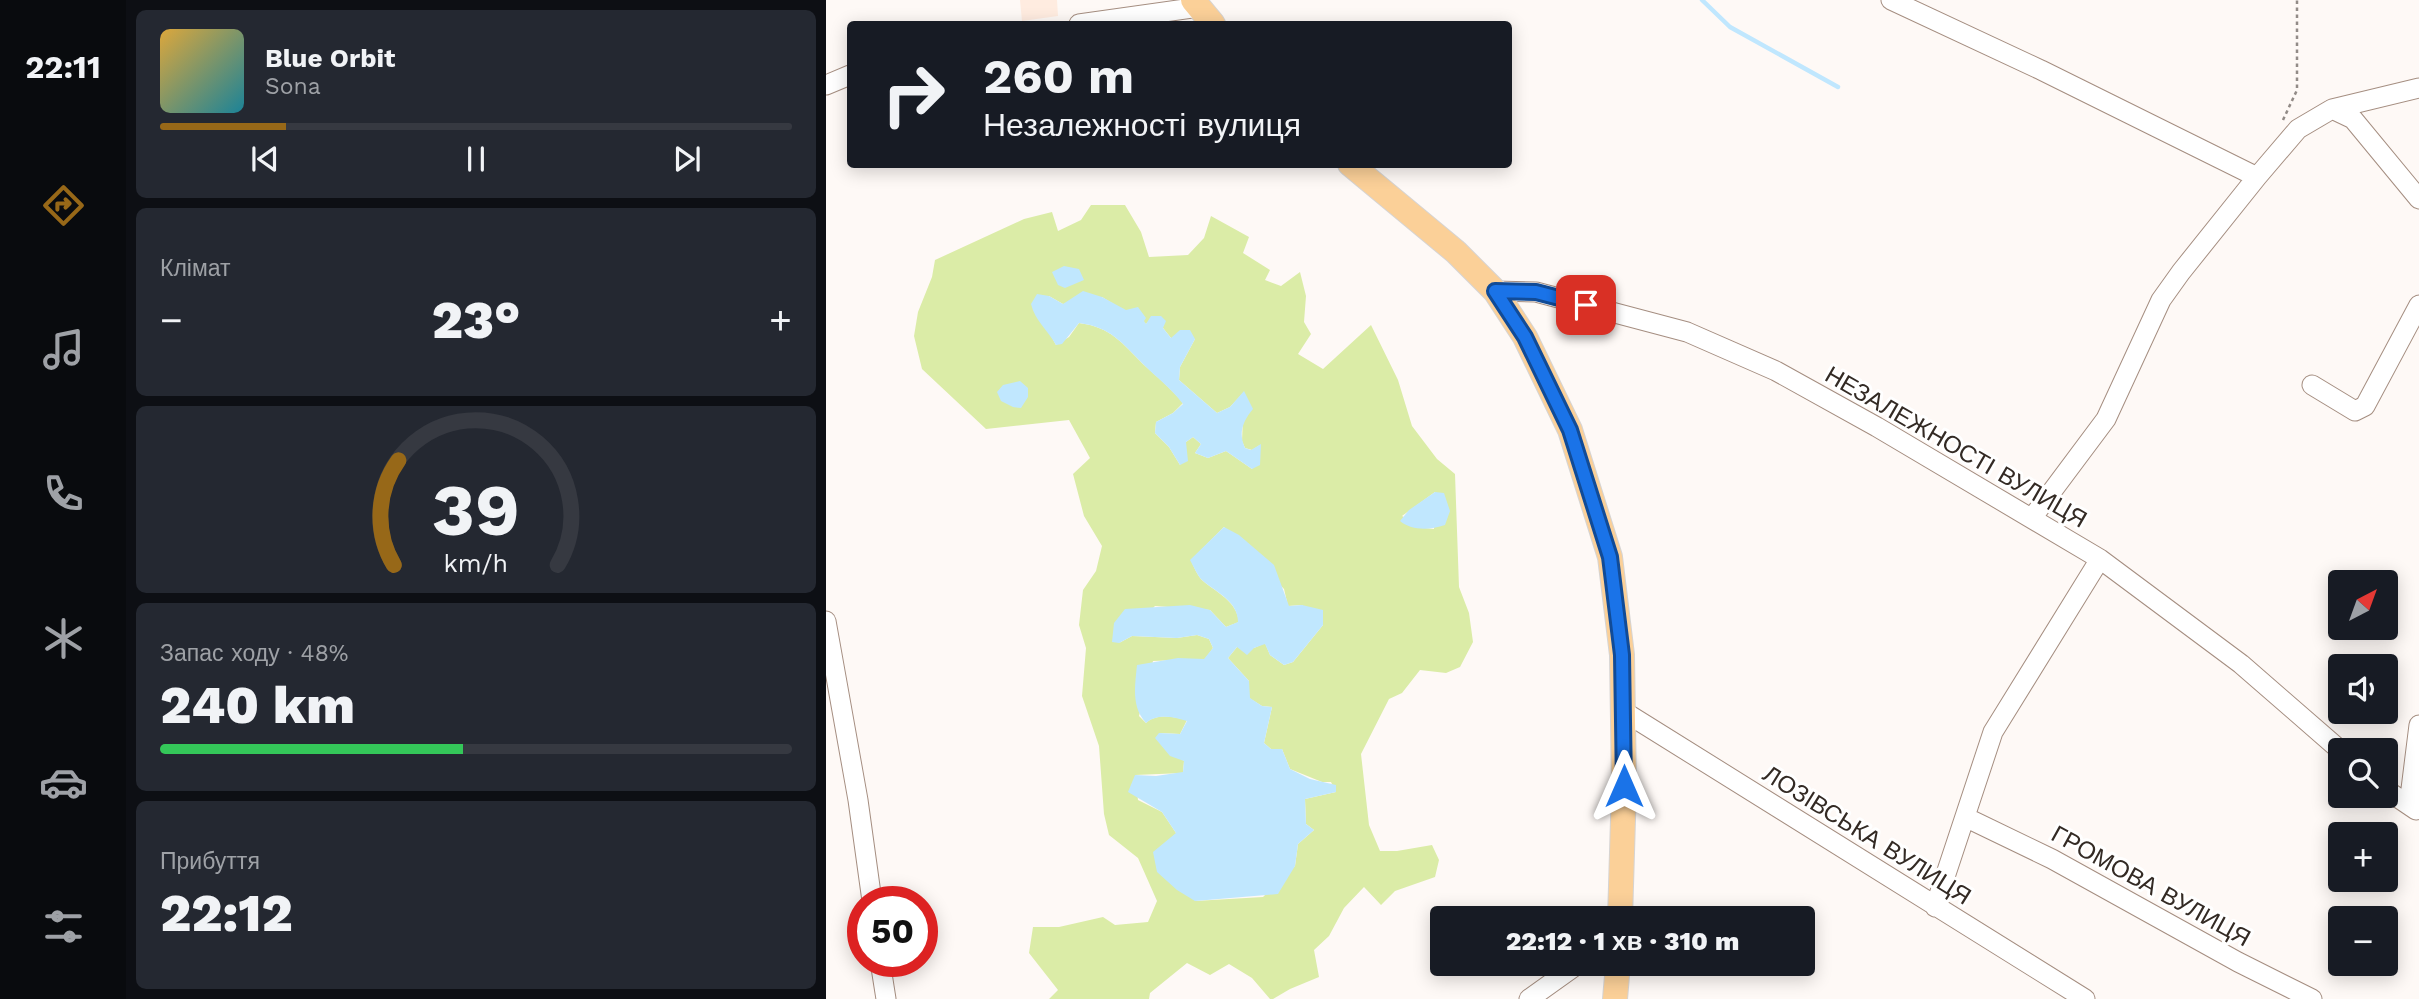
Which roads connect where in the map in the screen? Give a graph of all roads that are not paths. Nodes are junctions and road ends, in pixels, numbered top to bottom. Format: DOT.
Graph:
graph roads {
  1 [pos="1891,0"];
  2 [pos="1202,11"];
  3 [pos="1107,21"];
  4 [pos="847,76"];
  5 [pos="826,85"];
  6 [pos="2419,88"];
  7 [pos="2332,109"];
  8 [pos="1355,168"];
  9 [pos="2257,177"];
  10 [pos="2419,199"];
  11 [pos="1495,291"];
  12 [pos="2419,306"];
  13 [pos="2312,385"];
  14 [pos="2032,518"];
  15 [pos="2100,559"];
  16 [pos="826,621"];
  17 [pos="832,696"];
  18 [pos="1623,711"];
  19 [pos="2419,725"];
  20 [pos="2328,740"];
  21 [pos="2398,798"];
  22 [pos="2414,809"];
  23 [pos="1965,817"];
  24 [pos="870,886"];
  25 [pos="1620,906"];
  26 [pos="1935,907"];
  27 [pos="1561,976"];
  28 [pos="1617,976"];
  29 [pos="883,977"];
  30 [pos="886,999"];
  31 [pos="1529,999"];
  32 [pos="1615,999"];
  33 [pos="2085,999"];
  34 [pos="2312,999"];
  1 -- 9 [label="street"];
  2 -- 3 [label="street"];
  4 -- 5 [label="street"];
  6 -- 7 [label="street"];
  7 -- 9 [label="street"];
  7 -- 10 [label="street"];
  8 -- 11 [label="main road"];
  9 -- 14 [label="street"];
  11 -- 14 [label="street, НЕЗАЛЕЖНОСТІ ВУЛИЦЯ"];
  11 -- 18 [label="main road"];
  12 -- 13 [label="street"];
  14 -- 15 [label="street, НЕЗАЛЕЖНОСТІ ВУЛИЦЯ"];
  15 -- 20 [label="street, НЕЗАЛЕЖНОСТІ ВУЛИЦЯ"];
  15 -- 23 [label="street"];
  16 -- 17 [label="street"];
  17 -- 24 [label="street"];
  18 -- 25 [label="main road"];
  18 -- 26 [label="street, ЛОЗІВСЬКА ВУЛИЦЯ"];
  19 -- 22 [label="street"];
  21 -- 22 [label="street"];
  23 -- 26 [label="street"];
  23 -- 34 [label="street, ГРОМОВА ВУЛИЦЯ"];
  26 -- 33 [label="street, ЛОЗІВСЬКА ВУЛИЦЯ"];
  27 -- 31 [label="street"];
  28 -- 32 [label="main road"];
  29 -- 30 [label="street"];
}
